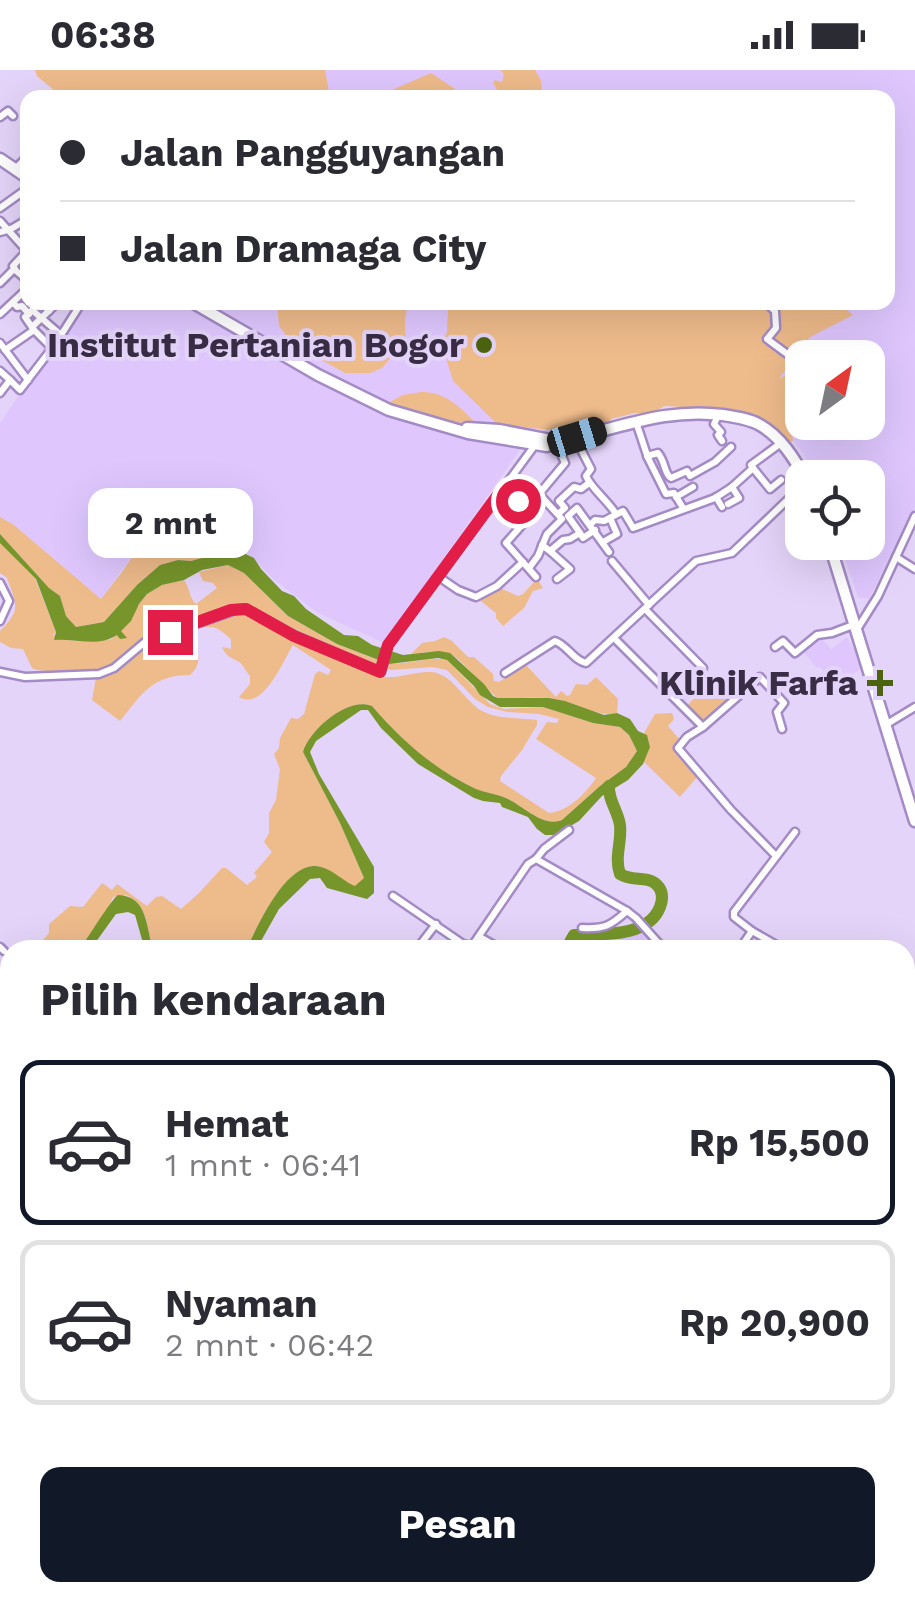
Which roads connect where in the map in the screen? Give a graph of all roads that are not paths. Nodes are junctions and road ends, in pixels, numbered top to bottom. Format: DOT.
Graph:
graph roads {
  1 [pos="14,116"];
  2 [pos="0,117"];
  3 [pos="20,184"];
  4 [pos="0,208"];
  5 [pos="0,221"];
  6 [pos="4,231"];
  7 [pos="20,258"];
  8 [pos="15,269"];
  9 [pos="20,274"];
  10 [pos="0,283"];
  11 [pos="20,292"];
  12 [pos="13,302"];
  13 [pos="20,306"];
  14 [pos="25,310"];
  15 [pos="77,310"];
  16 [pos="206,310"];
  17 [pos="773,310"];
  18 [pos="49,312"];
  19 [pos="0,314"];
  20 [pos="28,314"];
  21 [pos="41,319"];
  22 [pos="33,329"];
  23 [pos="61,334"];
  24 [pos="2,347"];
  25 [pos="52,348"];
  26 [pos="785,352"];
  27 [pos="10,360"];
  28 [pos="0,370"];
  29 [pos="10,380"];
  30 [pos="28,380"];
  31 [pos="0,393"];
  32 [pos="719,414"];
  33 [pos="635,420"];
  34 [pos="456,429"];
  35 [pos="575,437"];
  36 [pos="558,440"];
  37 [pos="722,440"];
  38 [pos="780,442"];
  39 [pos="535,444"];
  40 [pos="731,447"];
  41 [pos="647,456"];
  42 [pos="796,460"];
  43 [pos="753,468"];
  44 [pos="781,480"];
  45 [pos="589,483"];
  46 [pos="732,487"];
  47 [pos="503,488"];
  48 [pos="694,488"];
  49 [pos="676,496"];
  50 [pos="542,497"];
  51 [pos="716,497"];
  52 [pos="785,502"];
  53 [pos="682,508"];
  54 [pos="558,514"];
  55 [pos="613,516"];
  56 [pos="915,516"];
  57 [pos="593,527"];
  58 [pos="553,528"];
  59 [pos="580,534"];
  60 [pos="563,540"];
  61 [pos="603,542"];
  62 [pos="542,546"];
  63 [pos="550,551"];
  64 [pos="896,557"];
  65 [pos="834,560"];
  66 [pos="526,565"];
  67 [pos="915,569"];
  68 [pos="439,577"];
  69 [pos="536,577"];
  70 [pos="557,579"];
  71 [pos="0,583"];
  72 [pos="647,607"];
  73 [pos="0,621"];
  74 [pos="855,628"];
  75 [pos="614,638"];
  76 [pos="775,647"];
  77 [pos="703,668"];
  78 [pos="0,672"];
  79 [pos="505,673"];
  80 [pos="915,707"];
  81 [pos="887,724"];
  82 [pos="703,727"];
  83 [pos="782,730"];
  84 [pos="915,821"];
  85 [pos="568,830"];
  86 [pos="795,832"];
  87 [pos="776,856"];
  88 [pos="536,859"];
  89 [pos="393,896"];
  90 [pos="626,911"];
  91 [pos="436,924"];
  92 [pos="582,928"];
  93 [pos="752,931"];
  94 [pos="480,937"];
  95 [pos="424,940"];
  96 [pos="459,940"];
  97 [pos="477,940"];
  98 [pos="485,940"];
  99 [pos="655,940"];
  100 [pos="745,940"];
  101 [pos="768,940"];
  1 -- 2 [label="street"];
  3 -- 4 [label="street"];
  5 -- 6 [label="street"];
  7 -- 8 [label="street"];
  8 -- 9 [label="street"];
  8 -- 10 [label="street"];
  11 -- 12 [label="street"];
  12 -- 13 [label="street"];
  12 -- 19 [label="street"];
  14 -- 20 [label="street"];
  15 -- 23 [label="street"];
  16 -- 34 [label="highway"];
  17 -- 26 [label="street"];
  18 -- 21 [label="street"];
  20 -- 21 [label="street"];
  20 -- 22 [label="street"];
  21 -- 22 [label="street"];
  21 -- 23 [label="street"];
  22 -- 24 [label="street"];
  22 -- 25 [label="street"];
  23 -- 25 [label="street"];
  24 -- 30 [label="street"];
  25 -- 30 [label="street"];
  27 -- 28 [label="street"];
  28 -- 29 [label="street"];
  29 -- 30 [label="street"];
  29 -- 31 [label="street"];
  32 -- 33 [label="highway"];
  32 -- 37 [label="street"];
  32 -- 38 [label="highway"];
  33 -- 35 [label="highway"];
  33 -- 41 [label="street"];
  34 -- 36 [label="highway"];
  34 -- 39 [label="highway"];
  35 -- 36 [label="highway"];
  35 -- 45 [label="street"];
  36 -- 39 [label="highway"];
  36 -- 50 [label="street"];
  38 -- 42 [label="highway"];
  38 -- 43 [label="street"];
  39 -- 47 [label="street"];
  40 -- 41 [label="street"];
  41 -- 49 [label="street"];
  43 -- 44 [label="street"];
  43 -- 46 [label="street"];
  45 -- 54 [label="street"];
  45 -- 55 [label="street"];
  46 -- 51 [label="street"];
  46 -- 51 [label="street"];
  47 -- 50 [label="street"];
  47 -- 68 [label="street"];
  48 -- 49 [label="street"];
  49 -- 53 [label="street"];
  50 -- 54 [label="street"];
  50 -- 66 [label="street"];
  51 -- 53 [label="street"];
  52 -- 72 [label="street"];
  53 -- 55 [label="street"];
  54 -- 58 [label="street"];
  55 -- 57 [label="street"];
  55 -- 61 [label="street"];
  56 -- 64 [label="street"];
  57 -- 59 [label="street"];
  57 -- 59 [label="street"];
  57 -- 61 [label="street"];
  58 -- 60 [label="street"];
  58 -- 62 [label="street"];
  59 -- 60 [label="street"];
  60 -- 63 [label="street"];
  61 -- 72 [label="street"];
  62 -- 63 [label="street"];
  62 -- 66 [label="street"];
  63 -- 70 [label="street"];
  64 -- 67 [label="street"];
  64 -- 74 [label="street"];
  65 -- 74 [label="highway"];
  66 -- 68 [label="street"];
  66 -- 69 [label="street"];
  68 -- 78 [label="street"];
  71 -- 73 [label="street"];
  72 -- 75 [label="street"];
  72 -- 77 [label="street"];
  74 -- 76 [label="street"];
  74 -- 81 [label="highway"];
  75 -- 79 [label="street"];
  75 -- 82 [label="street"];
  80 -- 81 [label="street"];
  81 -- 84 [label="highway"];
  82 -- 83 [label="street"];
  82 -- 87 [label="street"];
  85 -- 88 [label="street"];
  86 -- 87 [label="street"];
  87 -- 93 [label="street"];
  88 -- 90 [label="street"];
  88 -- 94 [label="street"];
  89 -- 91 [label="street"];
  90 -- 92 [label="street"];
  90 -- 99 [label="street"];
  91 -- 95 [label="street"];
  91 -- 96 [label="street"];
  93 -- 100 [label="street"];
  93 -- 101 [label="street"];
  94 -- 97 [label="street"];
  94 -- 98 [label="street"];
}
